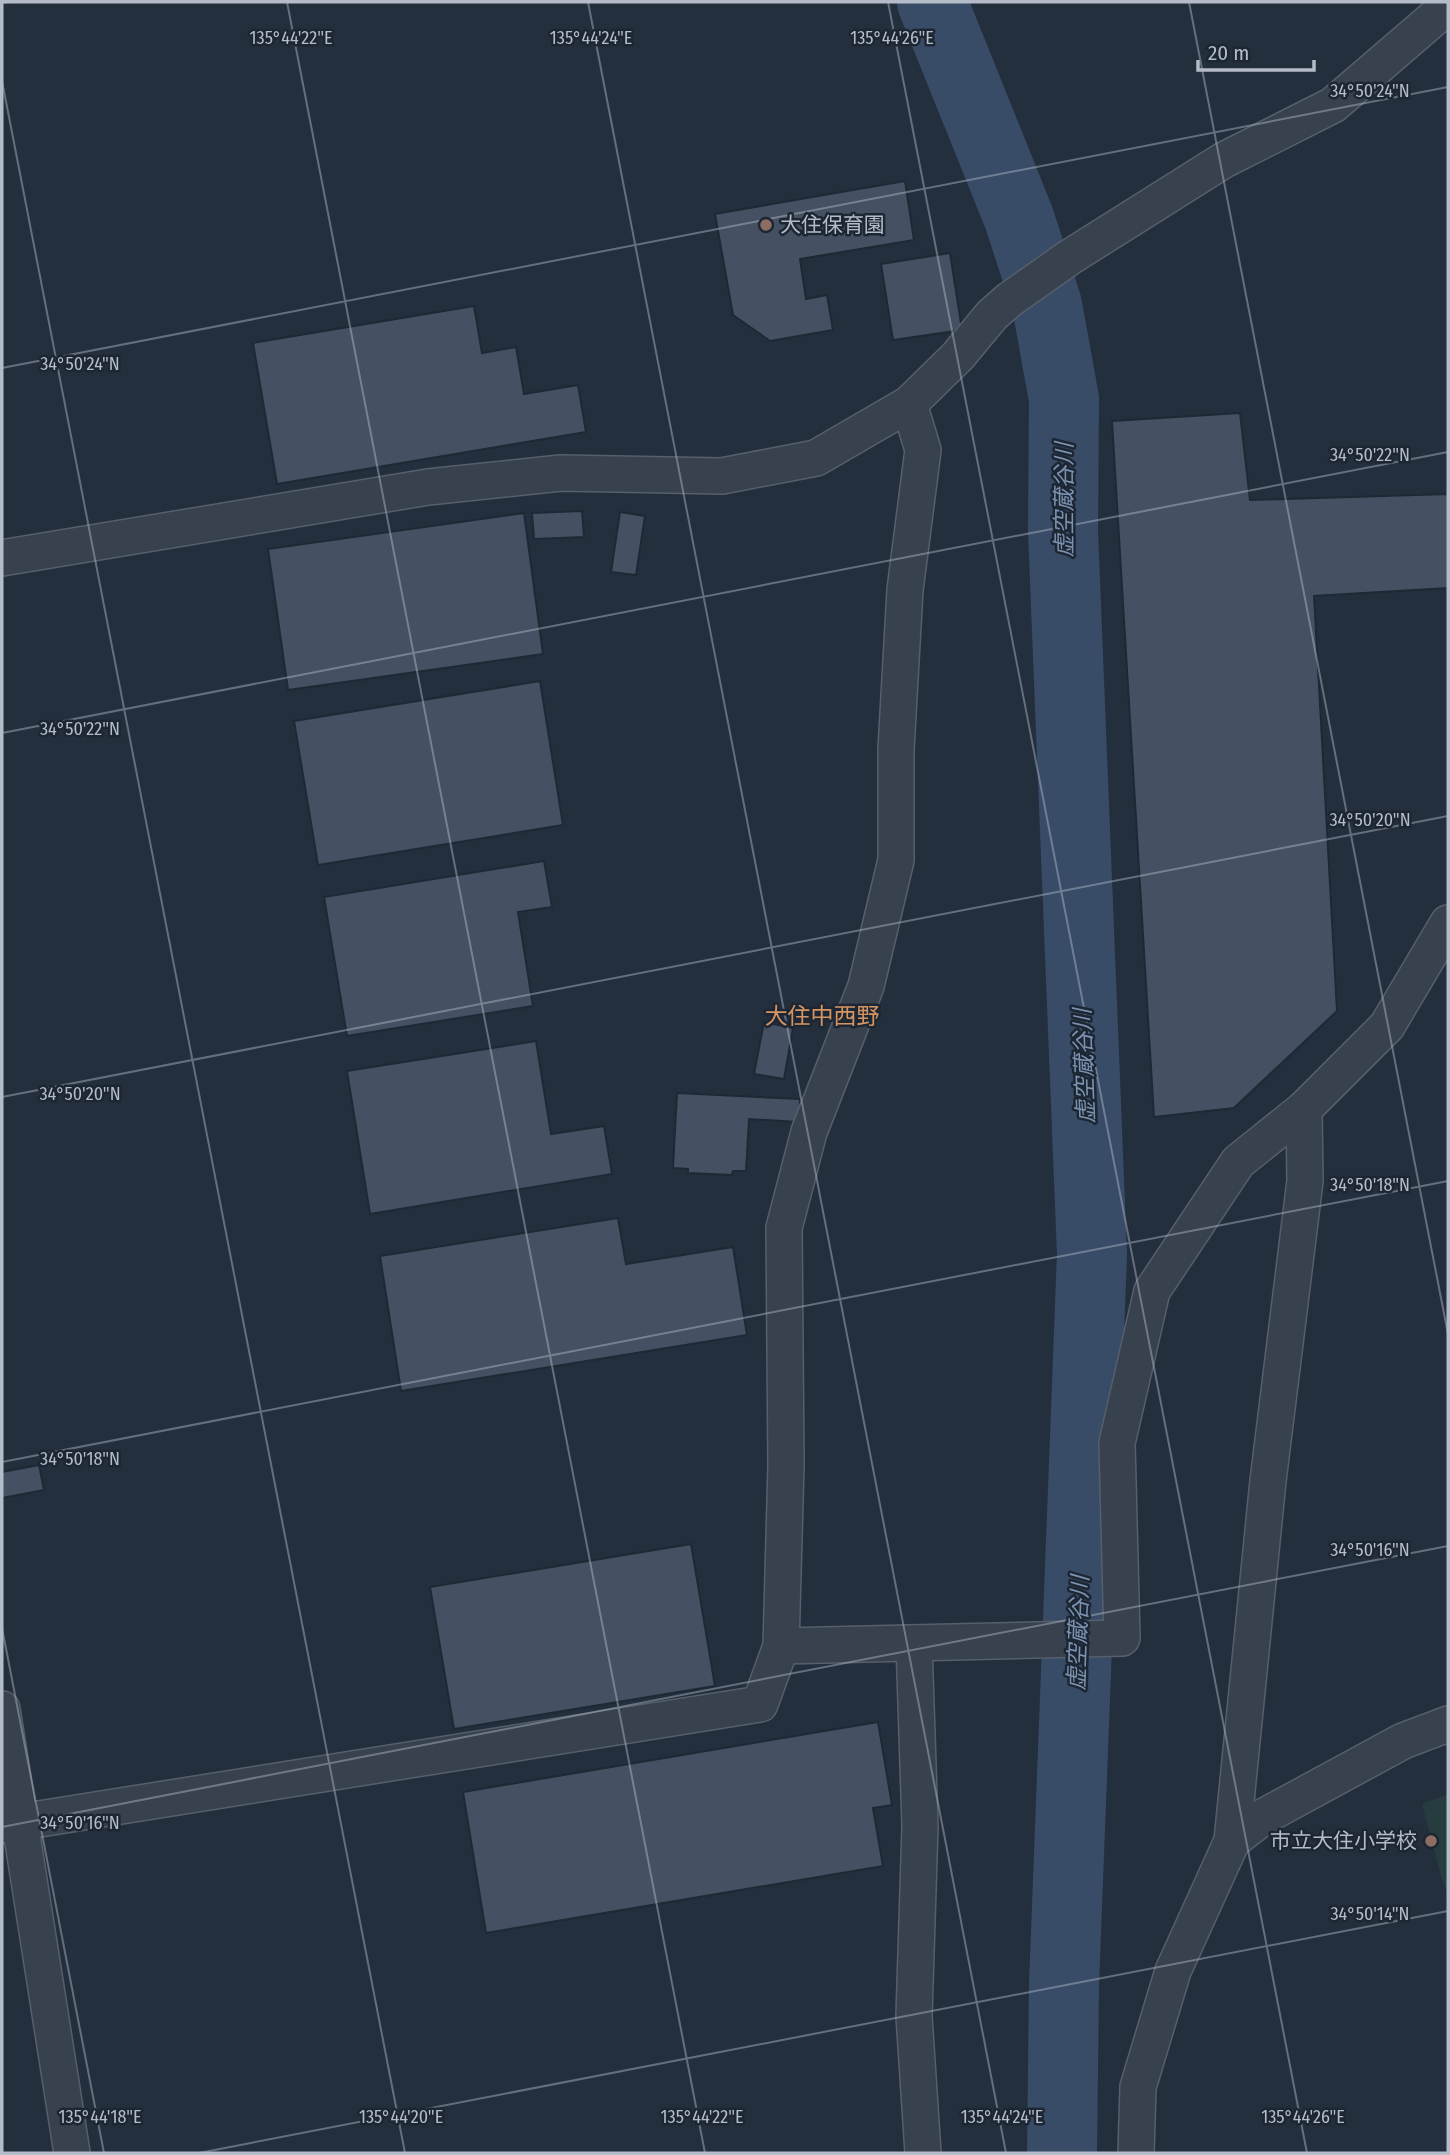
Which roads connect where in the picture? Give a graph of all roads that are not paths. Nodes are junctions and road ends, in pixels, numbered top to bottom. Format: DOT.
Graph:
graph roads {
  1 [pos="1443,5"];
  2 [pos="909,404"];
  3 [pos="2,558"];
  4 [pos="1448,923"];
  5 [pos="1304,1109"];
  6 [pos="914,1643"];
  7 [pos="781,1646"];
  8 [pos="2,1709"];
  9 [pos="1448,1724"];
  10 [pos="10,1824"];
  11 [pos="1232,1841"];
  12 [pos="72,2153"];
  13 [pos="923,2153"];
  14 [pos="1136,2153"];
  1 -- 2 [label="street"];
  2 -- 3 [label="street"];
  2 -- 7 [label="street"];
  4 -- 5 [label="street"];
  5 -- 6 [label="street"];
  5 -- 11 [label="street"];
  6 -- 7 [label="street"];
  6 -- 13 [label="street"];
  7 -- 10 [label="street"];
  8 -- 10 [label="street"];
  9 -- 11 [label="street"];
  10 -- 12 [label="street"];
  11 -- 14 [label="street"];
}
